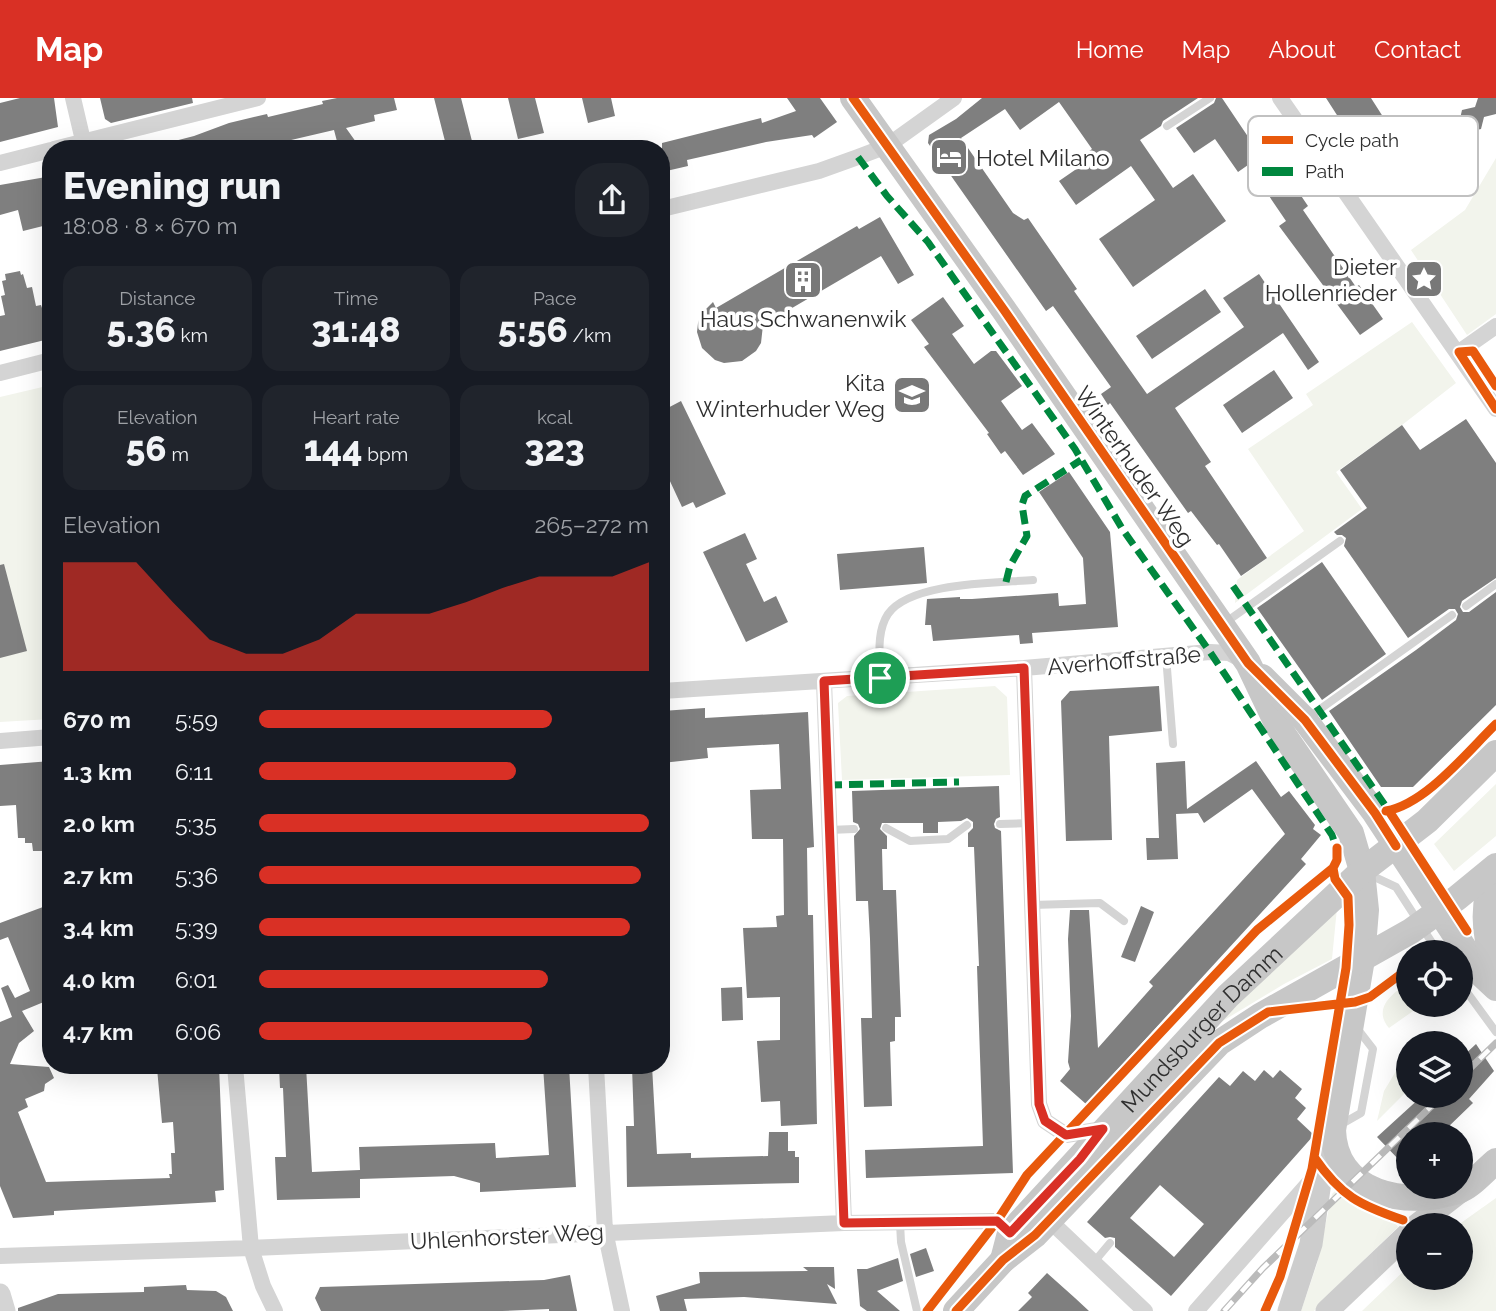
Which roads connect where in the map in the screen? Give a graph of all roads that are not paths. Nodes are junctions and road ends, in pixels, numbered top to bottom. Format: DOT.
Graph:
graph roads {
  1 [pos="73,98"];
  2 [pos="258,98"];
  3 [pos="853,98"];
  4 [pos="954,98"];
  5 [pos="1210,98"];
  6 [pos="1280,98"];
  7 [pos="1293,116"];
  8 [pos="1167,126"];
  9 [pos="83,140"];
  10 [pos="103,140"];
  11 [pos="887,146"];
  12 [pos="42,152"];
  13 [pos="0,163"];
  14 [pos="1349,196"];
  15 [pos="670,207"];
  16 [pos="1496,326"];
  17 [pos="1459,352"];
  18 [pos="42,362"];
  19 [pos="0,373"];
  20 [pos="1496,409"];
  21 [pos="1340,541"];
  22 [pos="1033,580"];
  23 [pos="1496,584"];
  24 [pos="1466,606"];
  25 [pos="1452,615"];
  26 [pos="1222,625"];
  27 [pos="1166,656"];
  28 [pos="1248,663"];
  29 [pos="1024,668"];
  30 [pos="880,678"];
  31 [pos="824,681"];
  32 [pos="670,691"];
  33 [pos="1305,720"];
  34 [pos="42,738"];
  35 [pos="0,741"];
  36 [pos="1172,744"];
  37 [pos="1496,752"];
  38 [pos="1030,823"];
  39 [pos="1000,824"];
  40 [pos="967,825"];
  41 [pos="886,828"];
  42 [pos="854,829"];
  43 [pos="829,830"];
  44 [pos="1396,846"];
  45 [pos="1496,866"];
  46 [pos="1496,871"];
  47 [pos="1371,876"];
  48 [pos="1032,905"];
  49 [pos="1425,907"];
  50 [pos="1124,921"];
  51 [pos="1435,940"];
  52 [pos="1362,959"];
  53 [pos="1496,969"];
  54 [pos="1496,988"];
  55 [pos="1473,1000"];
  56 [pos="1496,1032"];
  57 [pos="236,1074"];
  58 [pos="596,1074"];
  59 [pos="1103,1129"];
  60 [pos="1333,1130"];
  61 [pos="1496,1161"];
  62 [pos="1322,1168"];
  63 [pos="1473,1181"];
  64 [pos="1396,1197"];
  65 [pos="1451,1199"];
  66 [pos="1433,1213"];
  67 [pos="1049,1220"];
  68 [pos="844,1223"];
  69 [pos="900,1223"];
  70 [pos="605,1231"];
  71 [pos="1010,1233"];
  72 [pos="1110,1243"];
  73 [pos="1396,1245"];
  74 [pos="251,1248"];
  75 [pos="0,1256"];
  76 [pos="1003,1260"];
  77 [pos="1094,1262"];
  78 [pos="0,1294"];
  79 [pos="5,1311"];
  80 [pos="275,1311"];
  81 [pos="622,1311"];
  82 [pos="916,1311"];
  83 [pos="956,1311"];
  84 [pos="1145,1311"];
  85 [pos="1195,1311"];
  86 [pos="1290,1311"];
  87 [pos="1327,1311"];
  1 -- 9 [label="street"];
  2 -- 10 [label="street"];
  3 -- 11 [label="main road, Winterhuder Weg"];
  4 -- 11 [label="street"];
  5 -- 8 [label="lane"];
  6 -- 7 [label="street"];
  11 -- 15 [label="street"];
  11 -- 26 [label="main road, Winterhuder Weg"];
  12 -- 13 [label="street"];
  14 -- 17 [label="street"];
  16 -- 17 [label="street"];
  17 -- 20 [label="street"];
  18 -- 19 [label="street"];
  21 -- 26 [label="lane"];
  22 -- 30 [label="lane"];
  23 -- 24 [label="lane"];
  25 -- 33 [label="lane"];
  26 -- 28 [label="main road, Winterhuder Weg"];
  27 -- 28 [label="street, Averhoffstraße"];
  27 -- 29 [label="street, Averhoffstraße"];
  27 -- 36 [label="lane"];
  28 -- 33 [label="main road, Winterhuder Weg"];
  28 -- 47 [label="main road, Winterhuder Weg"];
  29 -- 30 [label="street, Averhoffstraße"];
  29 -- 38 [label="street"];
  30 -- 31 [label="street, Averhoffstraße"];
  31 -- 32 [label="street, Averhoffstraße"];
  31 -- 43 [label="street"];
  33 -- 44 [label="main road, Winterhuder Weg"];
  34 -- 35 [label="street"];
  37 -- 44 [label="main road"];
  38 -- 39 [label="lane"];
  38 -- 48 [label="street"];
  40 -- 41 [label="lane"];
  42 -- 43 [label="lane"];
  43 -- 68 [label="street"];
  44 -- 47 [label="main road"];
  44 -- 49 [label="main road, Winterhuder Weg"];
  45 -- 49 [label="main road, Mundsburger Damm"];
  46 -- 53 [label="main road"];
  47 -- 49 [label="lane"];
  47 -- 52 [label="main road"];
  47 -- 59 [label="main road, Mundsburger Damm"];
  48 -- 50 [label="lane"];
  48 -- 59 [label="street"];
  49 -- 51 [label="lane"];
  49 -- 52 [label="main road, Mundsburger Damm"];
  49 -- 54 [label="main road, Winterhuder Weg"];
  52 -- 60 [label="main road"];
  52 -- 67 [label="main road, Mundsburger Damm"];
  55 -- 56 [label="lane"];
  57 -- 74 [label="street"];
  58 -- 70 [label="street"];
  59 -- 71 [label="main road, Mundsburger Damm"];
  60 -- 62 [label="main road"];
  60 -- 64 [label="main road"];
  61 -- 63 [label="main road"];
  62 -- 85 [label="street"];
  62 -- 86 [label="main road"];
  65 -- 66 [label="main road"];
  67 -- 76 [label="main road, Mundsburger Damm"];
  67 -- 77 [label="street"];
  68 -- 69 [label="street, Uhlenhorster Weg"];
  68 -- 70 [label="street, Uhlenhorster Weg"];
  69 -- 71 [label="street, Uhlenhorster Weg"];
  69 -- 82 [label="lane"];
  70 -- 74 [label="street, Uhlenhorster Weg"];
  70 -- 81 [label="street"];
  71 -- 76 [label="main road, Mundsburger Damm"];
  72 -- 77 [label="lane"];
  73 -- 87 [label="main road"];
  74 -- 75 [label="street, Uhlenhorster Weg"];
  74 -- 80 [label="street"];
  76 -- 83 [label="main road, Mundsburger Damm"];
  77 -- 84 [label="street"];
  78 -- 79 [label="street"];
}
